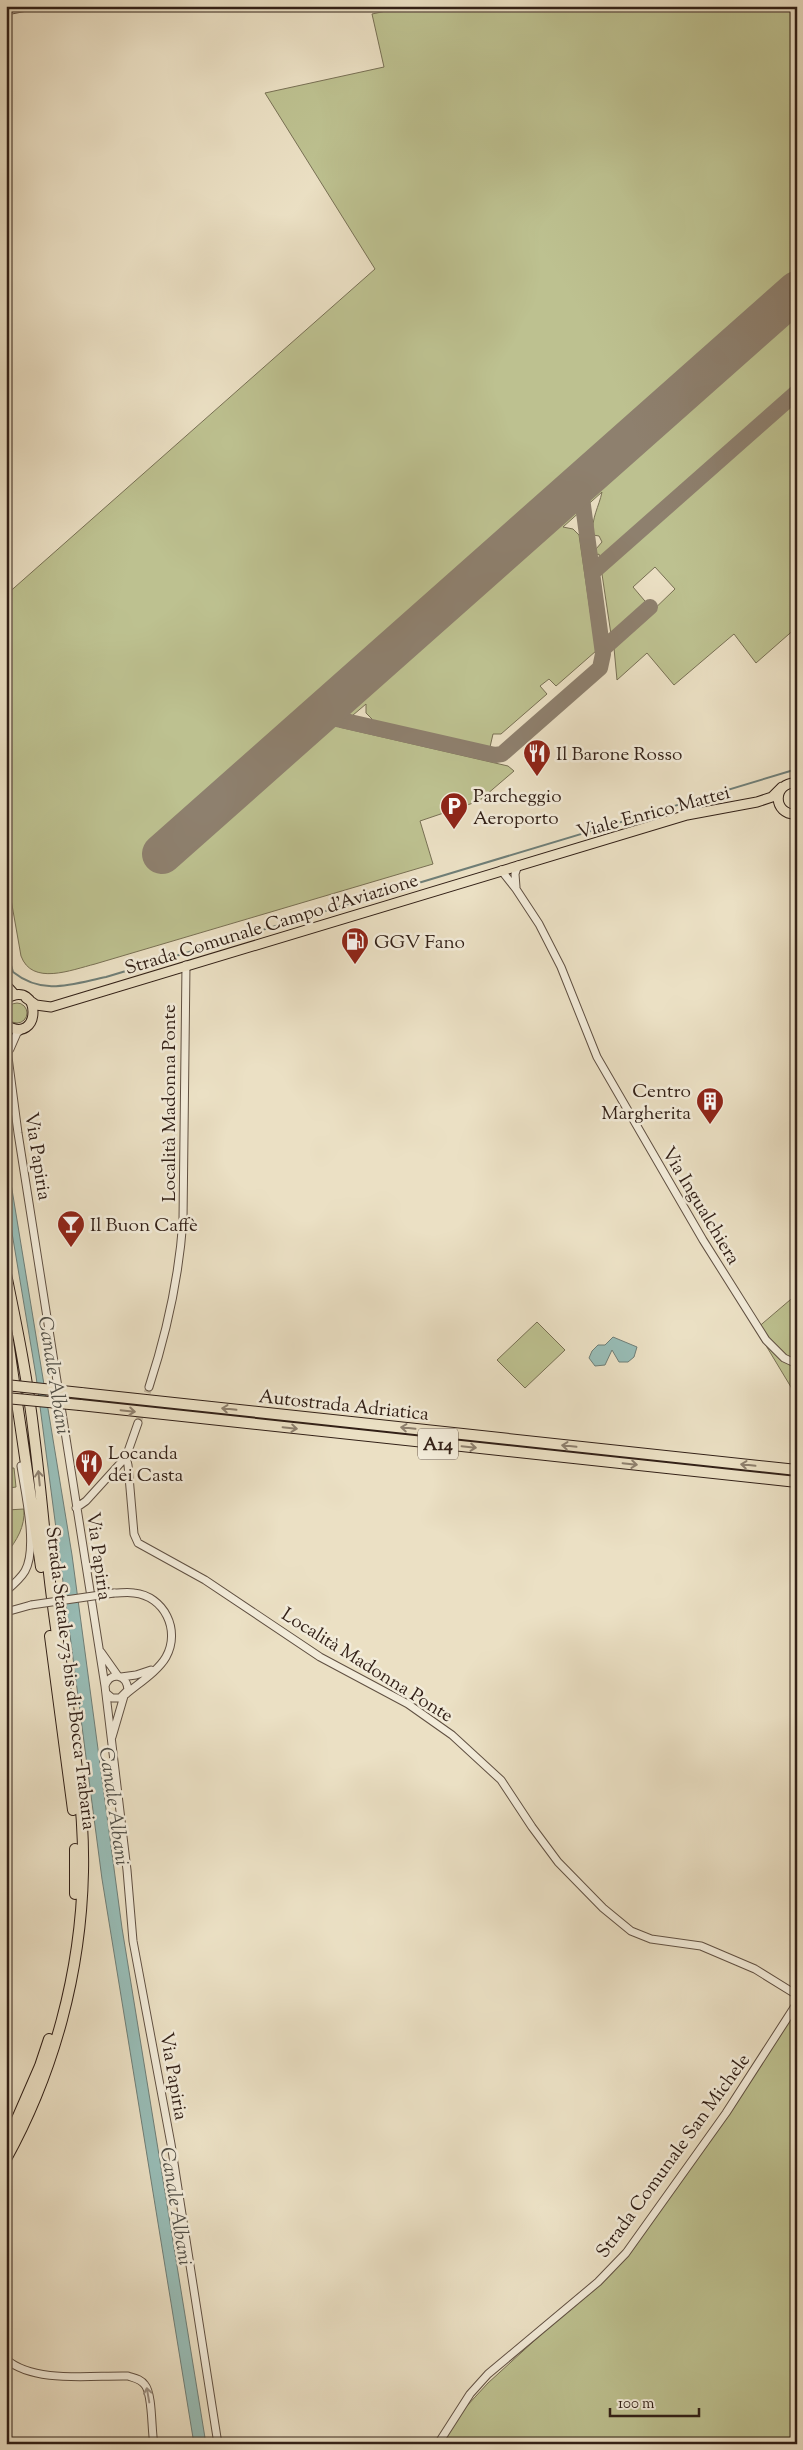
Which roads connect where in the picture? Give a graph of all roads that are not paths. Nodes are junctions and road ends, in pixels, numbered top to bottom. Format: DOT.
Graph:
graph roads {
  1 [pos="31,6"];
  2 [pos="6,11"];
  3 [pos="797,783"];
  4 [pos="782,788"];
  5 [pos="757,802"];
  6 [pos="780,806"];
  7 [pos="796,815"];
  8 [pos="518,865"];
  9 [pos="501,870"];
  10 [pos="516,889"];
  11 [pos="186,965"];
  12 [pos="6,985"];
  13 [pos="15,995"];
  14 [pos="26,998"];
  15 [pos="6,999"];
  16 [pos="51,1007"];
  17 [pos="27,1025"];
  18 [pos="7,1026"];
  19 [pos="8,1057"];
  20 [pos="6,1274"];
  21 [pos="6,1327"];
  22 [pos="6,1354"];
  23 [pos="797,1364"];
  24 [pos="6,1385"];
  25 [pos="149,1387"];
  26 [pos="6,1398"];
  27 [pos="138,1423"];
  28 [pos="126,1457"];
  29 [pos="797,1470"];
  30 [pos="797,1482"];
  31 [pos="76,1508"];
  32 [pos="6,1591"];
  33 [pos="6,1612"];
  34 [pos="97,1645"];
  35 [pos="154,1670"];
  36 [pos="119,1676"];
  37 [pos="105,1689"];
  38 [pos="125,1695"];
  39 [pos="111,1742"];
  40 [pos="797,1995"];
  41 [pos="797,2003"];
  42 [pos="27,2099"];
  43 [pos="6,2132"];
  44 [pos="6,2144"];
  45 [pos="6,2159"];
  46 [pos="6,2359"];
  47 [pos="154,2444"];
  48 [pos="218,2444"];
  49 [pos="438,2444"];
  1 -- 2 [label="street"];
  3 -- 4 [label="main road, Viale Enrico Mattei"];
  4 -- 5 [label="main road, Viale Enrico Mattei"];
  4 -- 6 [label="main road"];
  5 -- 6 [label="main road, Viale Enrico Mattei"];
  5 -- 8 [label="main road, Viale Enrico Mattei"];
  6 -- 7 [label="main road, Viale Enrico Mattei"];
  8 -- 9 [label="main road, Viale Enrico Mattei"];
  8 -- 10 [label="street"];
  9 -- 10 [label="street, Via Ingualchiera"];
  9 -- 11 [label="main road, Strada Comunale Campo d'Aviazione"];
  10 -- 23 [label="street, Via Ingualchiera"];
  11 -- 16 [label="main road, Strada Comunale Campo d'Aviazione"];
  11 -- 25 [label="street, Località Madonna Ponte"];
  12 -- 13 [label="main road"];
  13 -- 14 [label="main road"];
  13 -- 15 [label="main road"];
  14 -- 16 [label="main road"];
  14 -- 17 [label="main road"];
  16 -- 17 [label="main road, Strada Comunale Campo d'Aviazione"];
  17 -- 18 [label="main road"];
  17 -- 19 [label="street, Via Papiria"];
  18 -- 19 [label="street, Via Papiria"];
  19 -- 31 [label="street, Via Papiria"];
  45 -- 20 [label="highway, Strada Statale 73 bis di Bocca Trabaria, one-way"];
  21 -- 42 [label="highway, Strada Statale 73 bis di Bocca Trabaria"];
  22 -- 32 [label="street"];
  29 -- 24 [label="highway, Autostrada Adriatica / A14, one-way, bridge"];
  26 -- 30 [label="highway, Autostrada Adriatica / A14, one-way, bridge"];
  27 -- 28 [label="street, Località Madonna Ponte"];
  28 -- 31 [label="street, Località Madonna Ponte"];
  28 -- 40 [label="street, Località Madonna Ponte"];
  31 -- 34 [label="street, Via Papiria"];
  33 -- 35 [label="street, bridge"];
  34 -- 36 [label="street, Via Papiria"];
  34 -- 37 [label="street, Via Papiria"];
  35 -- 36 [label="street"];
  35 -- 38 [label="street"];
  36 -- 37 [label="street"];
  36 -- 38 [label="street, Via Papiria"];
  37 -- 38 [label="street"];
  37 -- 39 [label="street, Via Papiria"];
  38 -- 39 [label="street, Via Papiria"];
  39 -- 48 [label="street, Via Papiria"];
  41 -- 49 [label="street, Strada Comunale San Michele"];
  42 -- 43 [label="highway"];
  42 -- 44 [label="highway, Strada Statale 73 bis di Bocca Trabaria"];
  47 -- 46 [label="street, one-way"];
}
